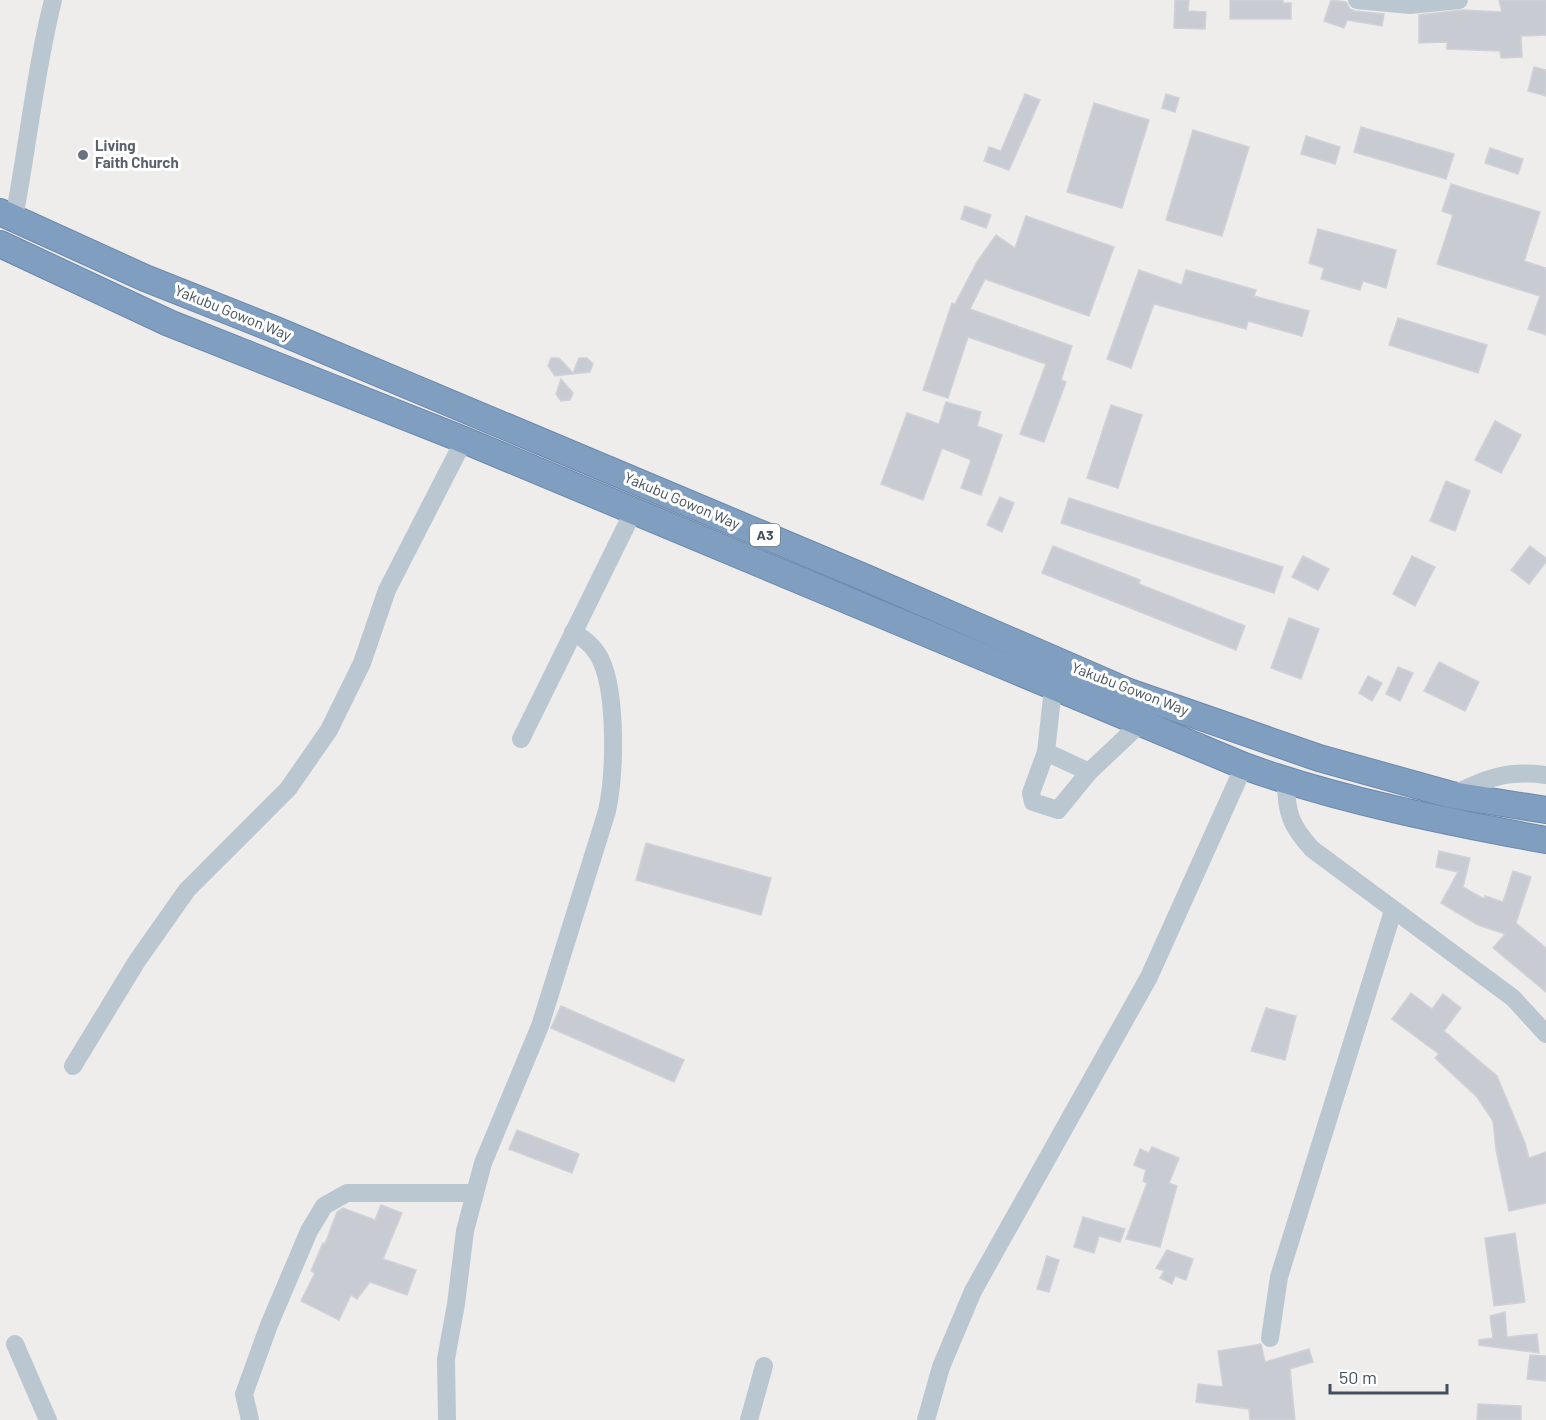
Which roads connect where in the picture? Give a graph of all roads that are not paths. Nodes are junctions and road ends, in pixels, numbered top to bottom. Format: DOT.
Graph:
graph roads {
  1 [pos="53,0"];
  2 [pos="1357,0"];
  3 [pos="1458,0"];
  4 [pos="7,215"];
  5 [pos="0,244"];
  6 [pos="464,440"];
  7 [pos="633,512"];
  8 [pos="728,520"];
  9 [pos="717,548"];
  10 [pos="573,632"];
  11 [pos="1053,688"];
  12 [pos="1140,724"];
  13 [pos="521,739"];
  14 [pos="1046,752"];
  15 [pos="1244,766"];
  16 [pos="1089,772"];
  17 [pos="1546,775"];
  18 [pos="1286,781"];
  19 [pos="1452,795"];
  20 [pos="1546,810"];
  21 [pos="1546,840"];
  22 [pos="1393,911"];
  23 [pos="1546,1034"];
  24 [pos="73,1066"];
  25 [pos="475,1193"];
  26 [pos="1270,1338"];
  27 [pos="15,1344"];
  28 [pos="764,1366"];
  29 [pos="48,1420"];
  30 [pos="250,1420"];
  31 [pos="447,1420"];
  32 [pos="749,1420"];
  33 [pos="926,1420"];
  1 -- 4 [label="street"];
  2 -- 3 [label="street"];
  4 -- 8 [label="highway, Yakubu Gowon Way / A3"];
  5 -- 6 [label="highway, Yakubu Gowon Way / A3"];
  6 -- 7 [label="highway, Yakubu Gowon Way / A3"];
  6 -- 24 [label="street"];
  7 -- 9 [label="highway, Yakubu Gowon Way / A3"];
  7 -- 10 [label="street"];
  8 -- 9 [label="highway"];
  8 -- 19 [label="highway, Yakubu Gowon Way / A3"];
  9 -- 11 [label="highway, Yakubu Gowon Way / A3"];
  10 -- 13 [label="street"];
  10 -- 25 [label="street"];
  11 -- 12 [label="highway, Yakubu Gowon Way / A3"];
  11 -- 14 [label="street"];
  12 -- 15 [label="highway, Yakubu Gowon Way / A3"];
  12 -- 16 [label="street"];
  14 -- 16 [label="street"];
  14 -- 16 [label="street"];
  15 -- 18 [label="highway, Yakubu Gowon Way / A3"];
  15 -- 33 [label="street"];
  17 -- 19 [label="street"];
  18 -- 21 [label="highway, Yakubu Gowon Way / A3"];
  18 -- 22 [label="street"];
  19 -- 20 [label="highway, Yakubu Gowon Way / A3"];
  22 -- 23 [label="street"];
  22 -- 26 [label="street"];
  25 -- 30 [label="street"];
  25 -- 31 [label="street"];
  27 -- 29 [label="street"];
  28 -- 32 [label="street"];
}
